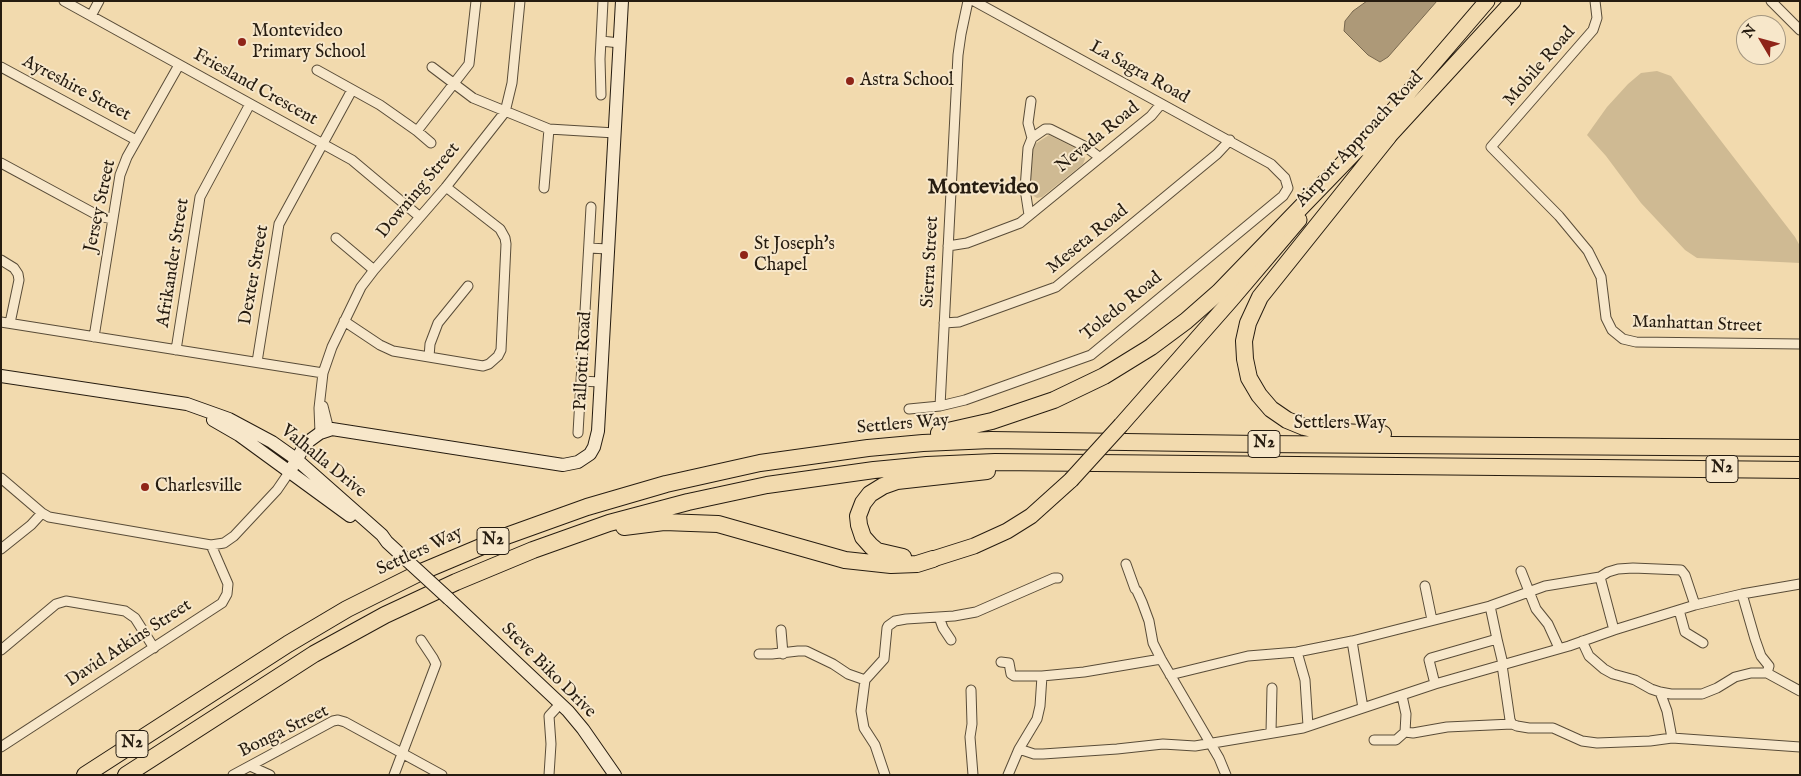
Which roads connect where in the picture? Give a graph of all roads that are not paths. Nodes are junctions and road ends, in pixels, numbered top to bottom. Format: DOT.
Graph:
graph roads {
  1 [pos="64,1"];
  2 [pos="99,1"];
  3 [pos="476,1"];
  4 [pos="520,1"];
  5 [pos="603,1"];
  6 [pos="622,1"];
  7 [pos="968,1"];
  8 [pos="974,1"];
  9 [pos="1487,1"];
  10 [pos="1513,1"];
  11 [pos="1595,1"];
  12 [pos="1771,1"];
  13 [pos="91,16"];
  14 [pos="1800,30"];
  15 [pos="601,41"];
  16 [pos="620,43"];
  17 [pos="179,64"];
  18 [pos="1,67"];
  19 [pos="432,67"];
  20 [pos="317,70"];
  21 [pos="454,84"];
  22 [pos="352,90"];
  23 [pos="601,95"];
  24 [pos="1031,100"];
  25 [pos="250,104"];
  26 [pos="1161,104"];
  27 [pos="505,112"];
  28 [pos="549,129"];
  29 [pos="417,131"];
  30 [pos="614,133"];
  31 [pos="1032,138"];
  32 [pos="1368,138"];
  33 [pos="1388,138"];
  34 [pos="136,140"];
  35 [pos="1230,140"];
  36 [pos="431,143"];
  37 [pos="323,144"];
  38 [pos="1491,147"];
  39 [pos="1099,157"];
  40 [pos="1,163"];
  41 [pos="1286,178"];
  42 [pos="446,187"];
  43 [pos="544,188"];
  44 [pos="591,207"];
  45 [pos="1029,215"];
  46 [pos="420,216"];
  47 [pos="112,219"];
  48 [pos="336,238"];
  49 [pos="948,246"];
  50 [pos="589,248"];
  51 [pos="608,249"];
  52 [pos="1,260"];
  53 [pos="374,270"];
  54 [pos="468,286"];
  55 [pos="1232,300"];
  56 [pos="344,321"];
  57 [pos="6,323"];
  58 [pos="944,323"];
  59 [pos="94,337"];
  60 [pos="1800,344"];
  61 [pos="176,350"];
  62 [pos="429,357"];
  63 [pos="257,362"];
  64 [pos="323,373"];
  65 [pos="2,378"];
  66 [pos="581,381"];
  67 [pos="600,382"];
  68 [pos="171,403"];
  69 [pos="940,406"];
  70 [pos="909,409"];
  71 [pos="324,431"];
  72 [pos="578,433"];
  73 [pos="1687,446"];
  74 [pos="1800,448"];
  75 [pos="841,451"];
  76 [pos="296,460"];
  77 [pos="1069,463"];
  78 [pos="1800,470"];
  79 [pos="290,471"];
  80 [pos="1,478"];
  81 [pos="42,513"];
  82 [pos="387,542"];
  83 [pos="211,545"];
  84 [pos="1,549"];
  85 [pos="933,559"];
  86 [pos="1126,564"];
  87 [pos="1521,572"];
  88 [pos="1600,577"];
  89 [pos="1058,578"];
  90 [pos="456,582"];
  91 [pos="1800,584"];
  92 [pos="1425,586"];
  93 [pos="1529,593"];
  94 [pos="1742,594"];
  95 [pos="449,599"];
  96 [pos="1695,605"];
  97 [pos="1490,606"];
  98 [pos="1679,610"];
  99 [pos="939,617"];
  100 [pos="1432,620"];
  101 [pos="781,630"];
  102 [pos="1614,630"];
  103 [pos="1497,639"];
  104 [pos="421,640"];
  105 [pos="951,640"];
  106 [pos="1352,641"];
  107 [pos="1582,641"];
  108 [pos="1703,643"];
  109 [pos="154,648"];
  110 [pos="1559,648"];
  111 [pos="1,650"];
  112 [pos="1297,652"];
  113 [pos="759,654"];
  114 [pos="783,654"];
  115 [pos="1161,659"];
  116 [pos="1001,662"];
  117 [pos="1502,665"];
  118 [pos="1767,673"];
  119 [pos="1170,675"];
  120 [pos="1042,676"];
  121 [pos="865,680"];
  122 [pos="1435,684"];
  123 [pos="1272,688"];
  124 [pos="971,690"];
  125 [pos="1800,691"];
  126 [pos="1660,692"];
  127 [pos="1402,696"];
  128 [pos="560,704"];
  129 [pos="1363,708"];
  130 [pos="1512,724"];
  131 [pos="1308,726"];
  132 [pos="1271,732"];
  133 [pos="1405,732"];
  134 [pos="1672,738"];
  135 [pos="1374,740"];
  136 [pos="1211,744"];
  137 [pos="1,747"];
  138 [pos="1800,747"];
  139 [pos="1019,749"];
  140 [pos="402,753"];
  141 [pos="250,766"];
  142 [pos="85,775"];
  143 [pos="126,775"];
  144 [pos="233,775"];
  145 [pos="270,775"];
  146 [pos="394,775"];
  147 [pos="442,775"];
  148 [pos="549,775"];
  149 [pos="615,775"];
  150 [pos="885,775"];
  151 [pos="972,775"];
  152 [pos="1008,775"];
  153 [pos="1226,775"];
  1 -- 13 [label="street, Friesland Crescent"];
  2 -- 13 [label="street"];
  3 -- 21 [label="street"];
  4 -- 27 [label="street, Downing Street"];
  5 -- 15 [label="street"];
  6 -- 16 [label="main road, Pallotti Road"];
  7 -- 49 [label="street, Sierra Street"];
  8 -- 26 [label="street, La Sagra Road"];
  9 -- 32 [label="main road, Airport Approach Road"];
  10 -- 33 [label="main road, Airport Approach Road"];
  11 -- 38 [label="street, Mobile Road"];
  12 -- 14 [label="street"];
  13 -- 17 [label="street, Friesland Crescent"];
  15 -- 16 [label="street"];
  15 -- 23 [label="street"];
  16 -- 30 [label="main road, Pallotti Road"];
  17 -- 25 [label="street, Friesland Crescent"];
  17 -- 34 [label="street, Jersey Street"];
  18 -- 34 [label="street, Ayreshire Street"];
  19 -- 21 [label="street"];
  20 -- 22 [label="street"];
  21 -- 27 [label="street"];
  21 -- 29 [label="street"];
  22 -- 29 [label="street"];
  22 -- 37 [label="street, Dexter Street"];
  24 -- 31 [label="street"];
  25 -- 37 [label="street, Friesland Crescent"];
  25 -- 61 [label="street, Afrikander Street"];
  26 -- 35 [label="street, La Sagra Road"];
  26 -- 39 [label="street, Nevada Road"];
  27 -- 28 [label="street"];
  27 -- 42 [label="street, Downing Street"];
  28 -- 30 [label="street"];
  28 -- 43 [label="street"];
  29 -- 36 [label="street"];
  30 -- 51 [label="main road, Pallotti Road"];
  31 -- 39 [label="street"];
  31 -- 45 [label="street"];
  32 -- 55 [label="main road, Airport Approach Road"];
  32 -- 75 [label="highway"];
  33 -- 55 [label="main road, Airport Approach Road"];
  33 -- 73 [label="highway"];
  34 -- 47 [label="street, Jersey Street"];
  35 -- 41 [label="street, La Sagra Road"];
  35 -- 58 [label="street, Meseta Road"];
  37 -- 46 [label="street, Friesland Crescent"];
  37 -- 63 [label="street, Dexter Street"];
  38 -- 60 [label="street, Manhattan Street"];
  39 -- 45 [label="street, Nevada Road"];
  40 -- 47 [label="street"];
  41 -- 69 [label="street, Toledo Road"];
  42 -- 46 [label="street, Downing Street"];
  42 -- 62 [label="street"];
  44 -- 50 [label="street, Pallotti Road"];
  45 -- 49 [label="street, Nevada Road"];
  46 -- 53 [label="street, Downing Street"];
  47 -- 59 [label="street, Jersey Street"];
  48 -- 53 [label="street"];
  49 -- 58 [label="street, Sierra Street"];
  50 -- 51 [label="street"];
  50 -- 66 [label="street, Pallotti Road"];
  51 -- 67 [label="main road, Pallotti Road"];
  52 -- 57 [label="street"];
  53 -- 56 [label="street, Downing Street"];
  54 -- 62 [label="street"];
  55 -- 85 [label="main road, Airport Approach Road, bridge"];
  56 -- 62 [label="street"];
  56 -- 64 [label="street, Downing Street"];
  57 -- 59 [label="street"];
  58 -- 69 [label="street, Sierra Street"];
  59 -- 61 [label="street"];
  61 -- 63 [label="street"];
  63 -- 64 [label="street"];
  64 -- 71 [label="street, Downing Street"];
  65 -- 68 [label="main road, Valhalla Drive"];
  66 -- 67 [label="street"];
  66 -- 72 [label="street, Pallotti Road"];
  67 -- 71 [label="main road, Pallotti Road"];
  68 -- 76 [label="main road, Valhalla Drive"];
  68 -- 79 [label="main road, Valhalla Drive"];
  69 -- 70 [label="street, Toledo Road"];
  71 -- 76 [label="main road"];
  73 -- 74 [label="highway, Settlers Way / N2"];
  73 -- 75 [label="highway, Settlers Way / N2"];
  75 -- 142 [label="highway, Settlers Way / N2"];
  76 -- 79 [label="main road"];
  76 -- 82 [label="main road, Valhalla Drive"];
  77 -- 78 [label="highway, N2"];
  77 -- 85 [label="highway"];
  77 -- 90 [label="highway, N2"];
  79 -- 82 [label="main road, Valhalla Drive"];
  79 -- 83 [label="street"];
  80 -- 81 [label="street"];
  81 -- 83 [label="street"];
  81 -- 84 [label="street"];
  82 -- 95 [label="main road, Valhalla Drive, bridge"];
  83 -- 109 [label="street, David Atkins Street"];
  85 -- 90 [label="highway"];
  86 -- 115 [label="street"];
  87 -- 93 [label="street"];
  88 -- 93 [label="street"];
  88 -- 96 [label="street"];
  88 -- 102 [label="street"];
  89 -- 99 [label="street"];
  90 -- 143 [label="highway, N2"];
  91 -- 94 [label="street"];
  92 -- 100 [label="street"];
  93 -- 97 [label="street"];
  93 -- 110 [label="street"];
  94 -- 96 [label="street"];
  94 -- 118 [label="street"];
  95 -- 128 [label="main road, Steve Biko Drive"];
  96 -- 98 [label="street"];
  97 -- 100 [label="street"];
  97 -- 103 [label="street"];
  98 -- 102 [label="street"];
  98 -- 108 [label="street"];
  99 -- 105 [label="street"];
  99 -- 121 [label="street"];
  100 -- 106 [label="street"];
  101 -- 114 [label="street"];
  102 -- 107 [label="street"];
  103 -- 117 [label="street"];
  103 -- 122 [label="street"];
  104 -- 140 [label="street"];
  106 -- 112 [label="street"];
  106 -- 129 [label="street"];
  107 -- 110 [label="street"];
  107 -- 126 [label="street"];
  109 -- 111 [label="street"];
  109 -- 137 [label="street, David Atkins Street"];
  110 -- 117 [label="street"];
  112 -- 119 [label="street"];
  112 -- 131 [label="street"];
  113 -- 114 [label="street"];
  114 -- 121 [label="street"];
  115 -- 119 [label="street"];
  115 -- 120 [label="street"];
  116 -- 120 [label="street"];
  117 -- 122 [label="street"];
  117 -- 130 [label="street"];
  118 -- 125 [label="street"];
  118 -- 126 [label="street"];
  119 -- 136 [label="street"];
  120 -- 139 [label="street"];
  121 -- 150 [label="street"];
  122 -- 127 [label="street"];
  123 -- 132 [label="street"];
  124 -- 151 [label="street"];
  126 -- 134 [label="street"];
  127 -- 129 [label="street"];
  127 -- 133 [label="street"];
  128 -- 148 [label="street"];
  128 -- 149 [label="main road, Steve Biko Drive"];
  129 -- 131 [label="street"];
  130 -- 133 [label="street"];
  130 -- 134 [label="street"];
  131 -- 132 [label="street"];
  132 -- 136 [label="street"];
  133 -- 135 [label="street"];
  134 -- 138 [label="street"];
  136 -- 139 [label="street"];
  136 -- 153 [label="street"];
  139 -- 152 [label="street"];
  140 -- 141 [label="street, Bonga Street"];
  140 -- 146 [label="street"];
  140 -- 147 [label="street"];
  141 -- 144 [label="street, Bonga Street"];
  141 -- 145 [label="street"];
}
